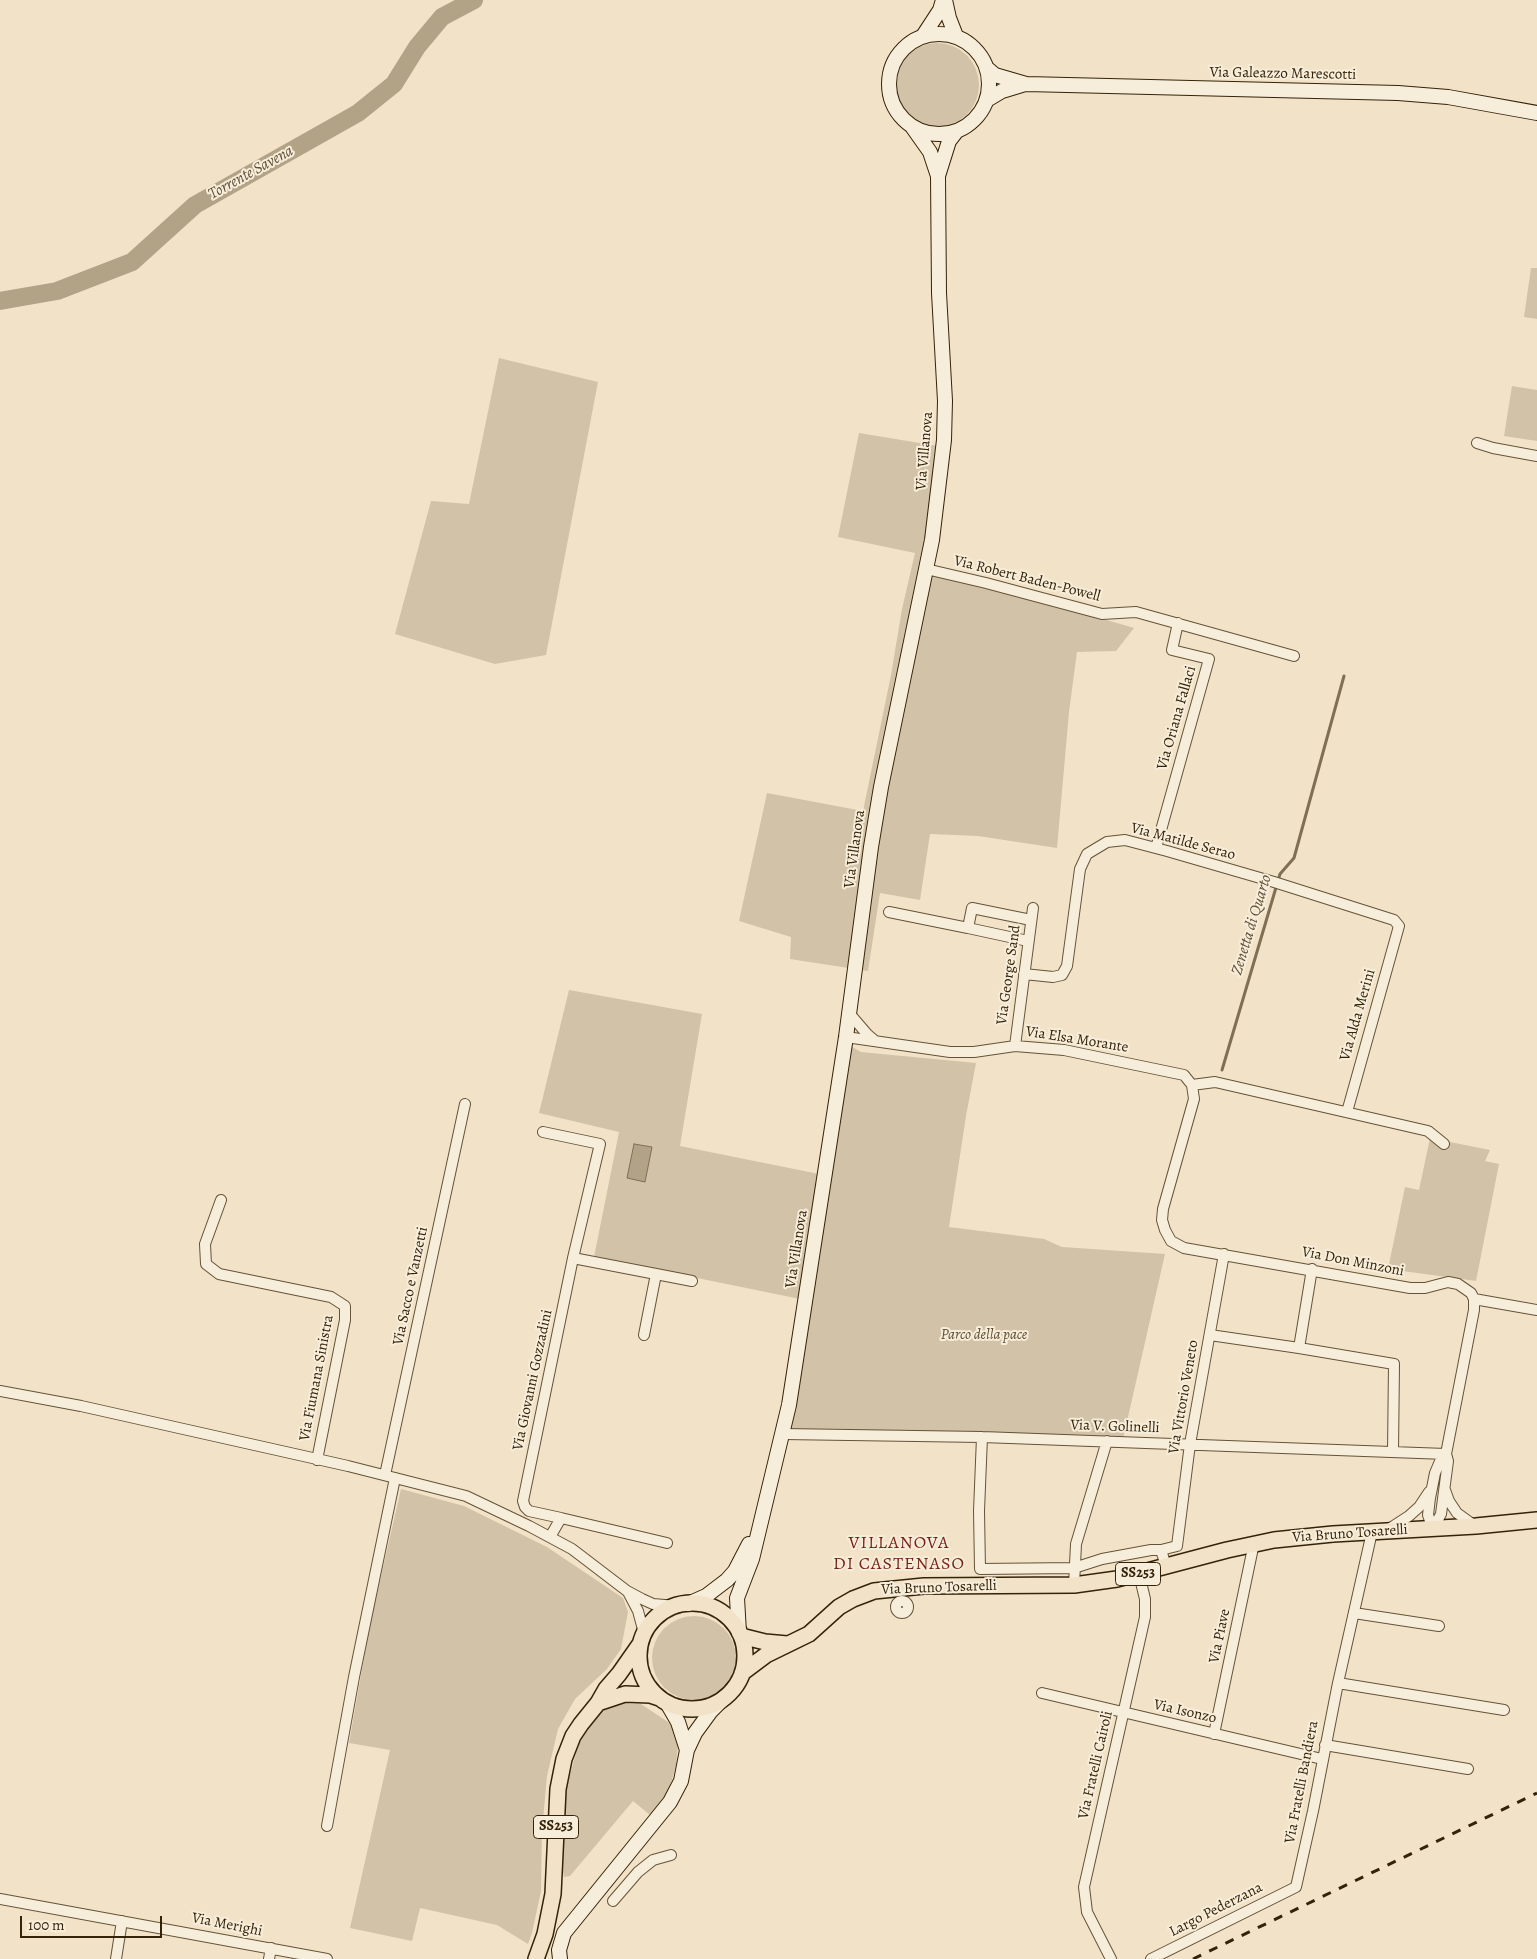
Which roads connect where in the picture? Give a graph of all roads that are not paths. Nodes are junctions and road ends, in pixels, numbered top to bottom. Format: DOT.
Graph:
graph roads {
  1 [pos="944,0"];
  2 [pos="922,36"];
  3 [pos="956,36"];
  4 [pos="988,69"];
  5 [pos="1026,84"];
  6 [pos="987,100"];
  7 [pos="1537,113"];
  8 [pos="913,127"];
  9 [pos="956,132"];
  10 [pos="938,176"];
  11 [pos="1478,443"];
  12 [pos="1537,456"];
  13 [pos="926,569"];
  14 [pos="1178,624"];
  15 [pos="1294,656"];
  16 [pos="1156,848"];
  17 [pos="1033,908"];
  18 [pos="889,912"];
  19 [pos="1031,920"];
  20 [pos="1399,926"];
  21 [pos="968,928"];
  22 [pos="1028,941"];
  23 [pos="1024,974"];
  24 [pos="849,1013"];
  25 [pos="846,1038"];
  26 [pos="875,1040"];
  27 [pos="1014,1046"];
  28 [pos="1192,1085"];
  29 [pos="465,1104"];
  30 [pos="1346,1112"];
  31 [pos="543,1132"];
  32 [pos="1444,1144"];
  33 [pos="221,1200"];
  34 [pos="1224,1254"];
  35 [pos="573,1258"];
  36 [pos="1312,1270"];
  37 [pos="656,1274"];
  38 [pos="692,1281"];
  39 [pos="1474,1299"];
  40 [pos="1537,1310"];
  41 [pos="644,1335"];
  42 [pos="1210,1335"];
  43 [pos="1299,1348"];
  44 [pos="0,1391"];
  45 [pos="784,1434"];
  46 [pos="982,1437"];
  47 [pos="1107,1441"];
  48 [pos="1190,1444"];
  49 [pos="1393,1452"];
  50 [pos="1446,1454"];
  51 [pos="317,1460"];
  52 [pos="390,1476"];
  53 [pos="1432,1486"];
  54 [pos="1445,1487"];
  55 [pos="561,1518"];
  56 [pos="1537,1520"];
  57 [pos="759,1523"];
  58 [pos="1476,1526"];
  59 [pos="1434,1528"];
  60 [pos="1378,1531"];
  61 [pos="550,1537"];
  62 [pos="667,1543"];
  63 [pos="1254,1543"];
  64 [pos="1177,1546"];
  65 [pos="1161,1550"];
  66 [pos="1166,1566"];
  67 [pos="1074,1568"];
  68 [pos="1139,1574"];
  69 [pos="1074,1585"];
  70 [pos="627,1591"];
  71 [pos="682,1605"];
  72 [pos="1354,1613"];
  73 [pos="1438,1626"];
  74 [pos="740,1635"];
  75 [pos="642,1639"];
  76 [pos="791,1644"];
  77 [pos="742,1672"];
  78 [pos="1338,1683"];
  79 [pos="1042,1693"];
  80 [pos="725,1697"];
  81 [pos="663,1701"];
  82 [pos="598,1703"];
  83 [pos="1504,1710"];
  84 [pos="1124,1713"];
  85 [pos="1214,1734"];
  86 [pos="1325,1745"];
  87 [pos="688,1750"];
  88 [pos="1322,1759"];
  89 [pos="1468,1769"];
  90 [pos="327,1826"];
  91 [pos="671,1855"];
  92 [pos="614,1871"];
  93 [pos="629,1882"];
  94 [pos="1296,1887"];
  95 [pos="0,1899"];
  96 [pos="613,1901"];
  97 [pos="122,1921"];
  98 [pos="270,1954"];
  99 [pos="116,1959"];
  100 [pos="327,1959"];
  101 [pos="536,1959"];
  102 [pos="560,1959"];
  103 [pos="1110,1959"];
  104 [pos="1151,1959"];
  1 -- 2 [label="main road"];
  1 -- 3 [label="main road"];
  2 -- 3 [label="main road"];
  2 -- 8 [label="main road"];
  3 -- 4 [label="main road"];
  4 -- 5 [label="main road, Via Galeazzo Marescotti"];
  4 -- 6 [label="main road"];
  5 -- 6 [label="main road, Via Galeazzo Marescotti"];
  5 -- 7 [label="main road, Via Galeazzo Marescotti"];
  6 -- 9 [label="main road"];
  8 -- 9 [label="main road"];
  8 -- 10 [label="main road, Via Villanova"];
  9 -- 10 [label="main road, Via Villanova"];
  10 -- 13 [label="main road, Via Villanova"];
  11 -- 12 [label="street"];
  13 -- 14 [label="street, Via Robert Baden-Powell"];
  13 -- 24 [label="main road, Via Villanova"];
  14 -- 15 [label="street, Via Robert Baden-Powell"];
  14 -- 16 [label="street, Via Oriana Fallaci"];
  16 -- 20 [label="street, Via Matilde Serao"];
  16 -- 23 [label="street, Via Matilde Serao"];
  17 -- 19 [label="street, Via George Sand"];
  18 -- 21 [label="street"];
  19 -- 21 [label="street"];
  19 -- 22 [label="street, Via George Sand"];
  20 -- 30 [label="street, Via Alda Merini"];
  21 -- 22 [label="street"];
  22 -- 23 [label="street, Via George Sand"];
  23 -- 27 [label="street, Via George Sand"];
  24 -- 25 [label="main road, Via Villanova"];
  24 -- 26 [label="street"];
  25 -- 26 [label="street, Via Elsa Morante"];
  25 -- 45 [label="main road, Via Villanova"];
  26 -- 27 [label="street, Via Elsa Morante"];
  27 -- 28 [label="street, Via Elsa Morante"];
  28 -- 30 [label="street"];
  28 -- 34 [label="street, Via Don Minzoni"];
  29 -- 52 [label="street, Via Sacco e Vanzetti"];
  30 -- 32 [label="street"];
  31 -- 35 [label="street, Via Giovanni Gozzadini"];
  33 -- 51 [label="street, Via Fiumana Sinistra"];
  34 -- 36 [label="street, Via Don Minzoni"];
  34 -- 42 [label="street, Via Vittorio Veneto"];
  35 -- 37 [label="street"];
  35 -- 55 [label="street, Via Giovanni Gozzadini"];
  36 -- 39 [label="street, Via Don Minzoni"];
  36 -- 43 [label="street"];
  37 -- 38 [label="street"];
  37 -- 41 [label="street"];
  39 -- 40 [label="street"];
  39 -- 50 [label="street"];
  42 -- 43 [label="street"];
  42 -- 48 [label="street, Via Vittorio Veneto"];
  43 -- 49 [label="street"];
  44 -- 51 [label="street, Via Fiumana Sinistra"];
  45 -- 46 [label="street, Via V. Golinelli"];
  45 -- 57 [label="main road, Via Villanova"];
  46 -- 47 [label="street, Via V. Golinelli"];
  46 -- 67 [label="street, Via Bruno Tosarelli"];
  47 -- 48 [label="street, Via V. Golinelli"];
  47 -- 67 [label="street"];
  48 -- 49 [label="street, Via V. Golinelli"];
  48 -- 64 [label="street, Via Vittorio Veneto"];
  49 -- 50 [label="street, Via V. Golinelli"];
  50 -- 53 [label="street"];
  50 -- 54 [label="street"];
  51 -- 52 [label="street, Via Fiumana Sinistra"];
  52 -- 61 [label="street, Via Fiumana Sinistra"];
  52 -- 90 [label="street, Via Sacco e Vanzetti"];
  53 -- 59 [label="street"];
  53 -- 60 [label="street"];
  54 -- 58 [label="street"];
  54 -- 59 [label="street"];
  55 -- 61 [label="street"];
  55 -- 62 [label="street"];
  56 -- 58 [label="main road, Via Bruno Tosarelli / SS253"];
  57 -- 71 [label="main road, Via Villanova"];
  57 -- 74 [label="main road, Via Villanova"];
  58 -- 59 [label="main road, Via Bruno Tosarelli / SS253"];
  59 -- 60 [label="main road, Via Bruno Tosarelli / SS253"];
  60 -- 63 [label="main road, Via Bruno Tosarelli / SS253"];
  60 -- 72 [label="street, Via Fratelli Bandiera"];
  61 -- 70 [label="street, Via Fiumana Sinistra"];
  63 -- 66 [label="main road, Via Bruno Tosarelli / SS253"];
  63 -- 85 [label="street, Via Piave"];
  64 -- 65 [label="street, Via Bruno Tosarelli"];
  65 -- 66 [label="street"];
  65 -- 67 [label="street, Via Bruno Tosarelli"];
  66 -- 68 [label="main road, Via Bruno Tosarelli / SS253"];
  67 -- 69 [label="street"];
  68 -- 69 [label="main road, Via Bruno Tosarelli / SS253"];
  68 -- 84 [label="street, Via Fratelli Cairoli"];
  69 -- 76 [label="main road, Via Bruno Tosarelli / SS253"];
  70 -- 71 [label="street, Via Fiumana Sinistra"];
  70 -- 75 [label="street, Via Fiumana Sinistra"];
  71 -- 74 [label="main road"];
  71 -- 75 [label="main road, SS253"];
  72 -- 73 [label="street"];
  72 -- 78 [label="street, Via Fratelli Bandiera"];
  74 -- 76 [label="main road"];
  74 -- 77 [label="main road, SS253"];
  75 -- 81 [label="main road"];
  75 -- 82 [label="main road, SS253"];
  76 -- 77 [label="main road, Via Bruno Tosarelli / SS253"];
  77 -- 80 [label="main road, SS253"];
  78 -- 83 [label="street"];
  78 -- 86 [label="street, Via Fratelli Bandiera"];
  79 -- 84 [label="street, Via Isonzo"];
  80 -- 81 [label="main road, SS253"];
  80 -- 87 [label="main road"];
  81 -- 82 [label="main road, SS253"];
  81 -- 87 [label="main road"];
  82 -- 101 [label="main road, SS253"];
  84 -- 85 [label="street, Via Isonzo"];
  84 -- 103 [label="street, Via Fratelli Cairoli"];
  85 -- 88 [label="street, Via Isonzo"];
  86 -- 88 [label="street, Via Fratelli Bandiera"];
  86 -- 89 [label="street"];
  87 -- 92 [label="main road"];
  88 -- 94 [label="street, Via Fratelli Bandiera"];
  91 -- 93 [label="street"];
  92 -- 93 [label="street"];
  92 -- 102 [label="main road"];
  93 -- 96 [label="street"];
  94 -- 104 [label="street, Largo Pederzana"];
  95 -- 97 [label="street, Via Merighi"];
  97 -- 98 [label="street, Via Merighi"];
  97 -- 99 [label="street"];
  98 -- 100 [label="street, Via Merighi"];
}
